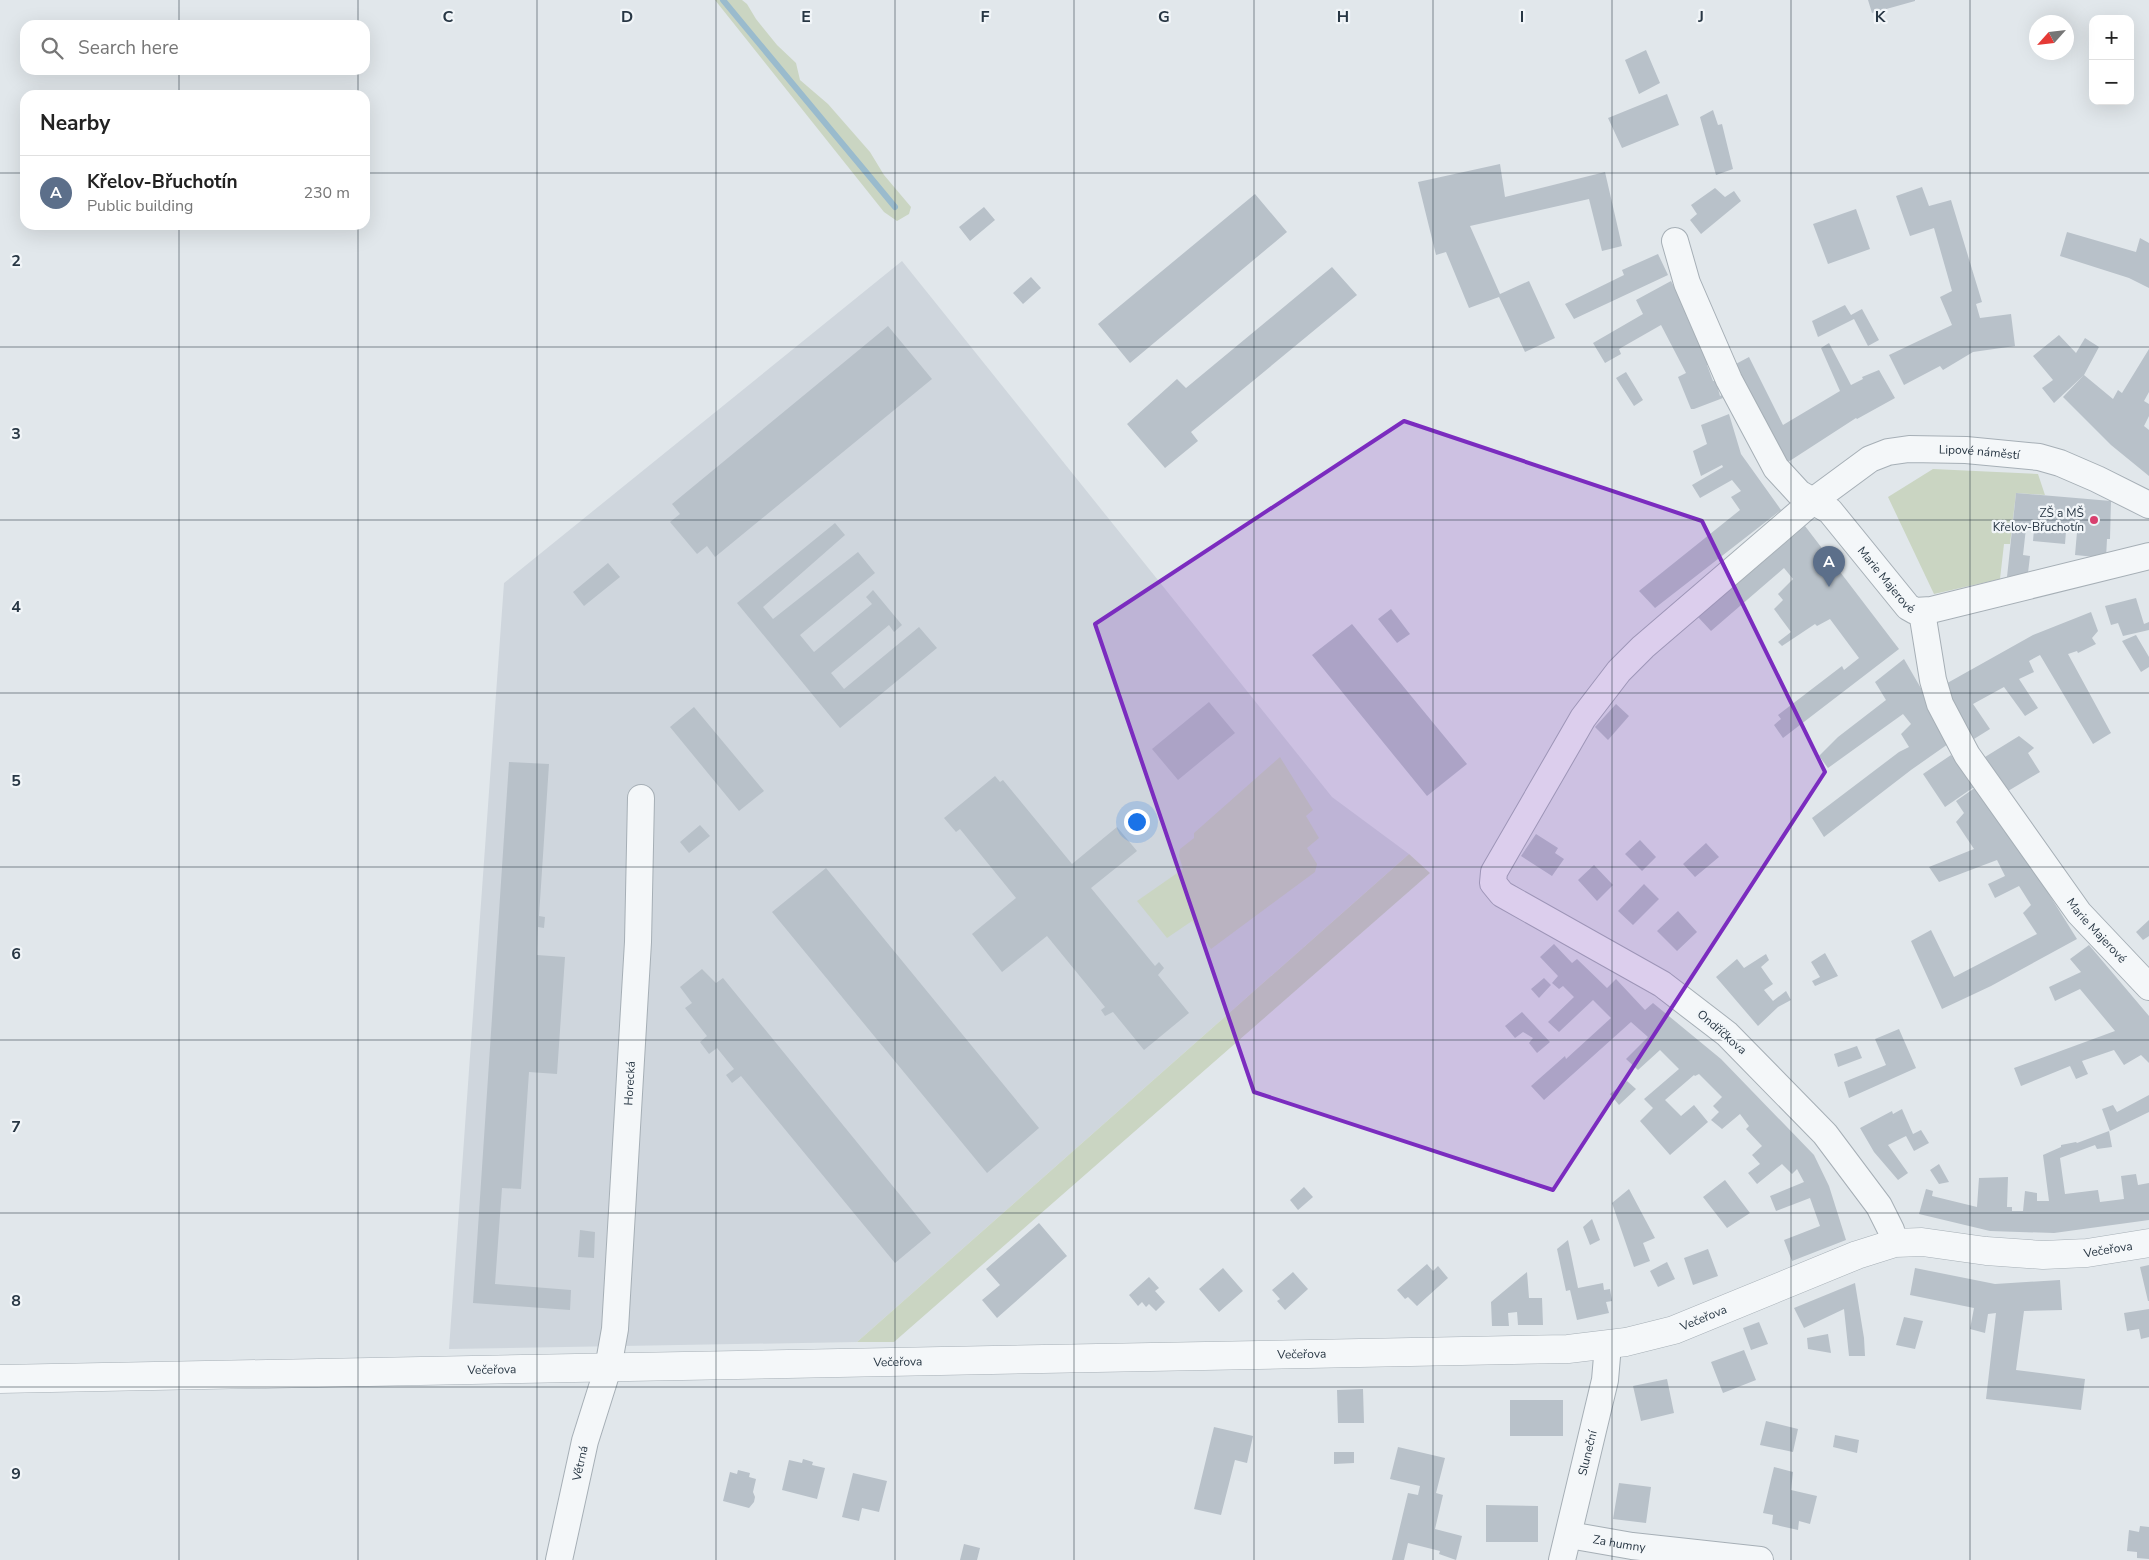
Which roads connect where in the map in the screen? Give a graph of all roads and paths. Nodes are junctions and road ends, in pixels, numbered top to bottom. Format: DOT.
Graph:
graph roads {
  1 [pos="1675,241"];
  2 [pos="1813,501"];
  3 [pos="2149,505"];
  4 [pos="2149,556"];
  5 [pos="1922,612"];
  6 [pos="641,798"];
  7 [pos="1493,883"];
  8 [pos="2149,987"];
  9 [pos="1895,1243"];
  10 [pos="2149,1243"];
  11 [pos="1608,1344"];
  12 [pos="608,1368"];
  13 [pos="0,1379"];
  14 [pos="1569,1535"];
  15 [pos="559,1560"];
  16 [pos="1562,1560"];
  17 [pos="1760,1560"];
  1 -- 2 [label="street, Marie Majerové"];
  2 -- 3 [label="street, Lipové náměstí"];
  2 -- 5 [label="street, Marie Majerové"];
  2 -- 7 [label="street, Lipové náměstí"];
  4 -- 5 [label="street"];
  5 -- 8 [label="street, Marie Majerové"];
  6 -- 12 [label="street, Horecká"];
  7 -- 9 [label="street, Ondříčkova"];
  9 -- 10 [label="street, Večeřova"];
  9 -- 11 [label="street, Večeřova"];
  11 -- 12 [label="street, Večeřova"];
  11 -- 14 [label="street, Sluneční"];
  12 -- 13 [label="street, Večeřova"];
  12 -- 15 [label="street, Větrná"];
  14 -- 16 [label="street, Sluneční"];
  14 -- 17 [label="street, Za humny"];
}
